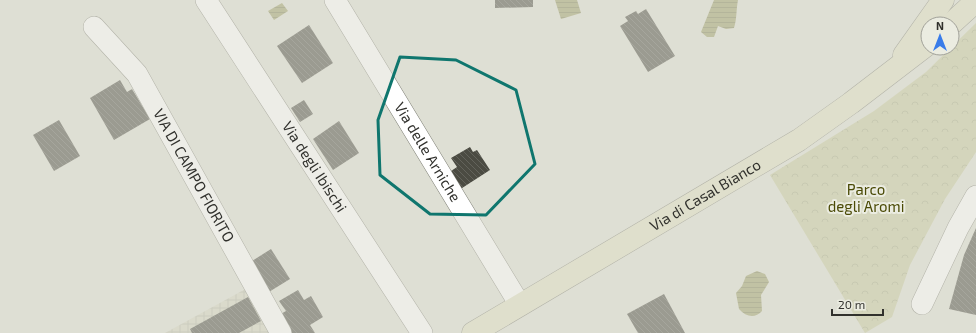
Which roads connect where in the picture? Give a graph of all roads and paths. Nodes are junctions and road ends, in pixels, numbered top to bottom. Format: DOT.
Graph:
graph roads {
  1 [pos="206,0"];
  2 [pos="335,0"];
  3 [pos="943,0"];
  4 [pos="976,1"];
  5 [pos="960,16"];
  6 [pos="94,27"];
  7 [pos="920,50"];
  8 [pos="894,69"];
  9 [pos="976,196"];
  10 [pos="922,304"];
  11 [pos="520,305"];
  12 [pos="281,333"];
  13 [pos="422,333"];
  14 [pos="473,333"];
  1 -- 13 [label="street, Via degli Ibischi"];
  2 -- 11 [label="street, Via delle Arniche"];
  3 -- 8 [label="main road"];
  4 -- 5 [label="main road"];
  6 -- 12 [label="street, VIA DI CAMPO FIORITO"];
  7 -- 8 [label="main road, Via di Casal Bianco"];
  8 -- 11 [label="main road, Via di Casal Bianco"];
  9 -- 10 [label="street"];
  11 -- 14 [label="main road, Via di Casal Bianco"];
}
